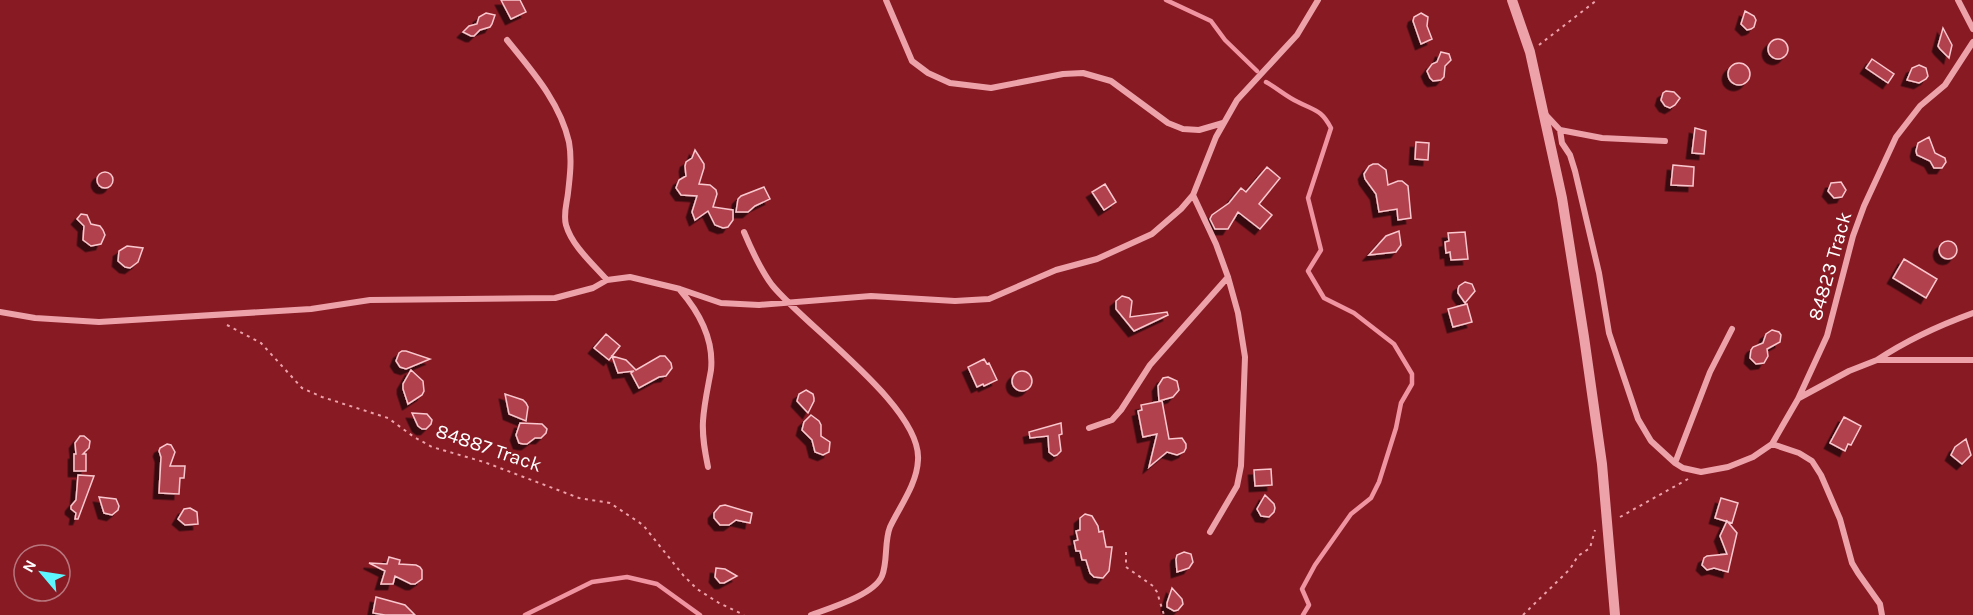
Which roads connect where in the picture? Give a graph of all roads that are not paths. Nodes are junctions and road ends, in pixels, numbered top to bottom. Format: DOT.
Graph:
graph roads {
  1 [pos="886,0"];
  2 [pos="1318,0"];
  3 [pos="1512,0"];
  4 [pos="1958,0"];
  5 [pos="1973,29"];
  6 [pos="507,40"];
  7 [pos="1973,42"];
  8 [pos="1543,112"];
  9 [pos="1224,122"];
  10 [pos="1560,130"];
  11 [pos="1665,141"];
  12 [pos="1193,195"];
  13 [pos="744,232"];
  14 [pos="1228,277"];
  15 [pos="607,280"];
  16 [pos="680,289"];
  17 [pos="790,304"];
  18 [pos="0,312"];
  19 [pos="1973,313"];
  20 [pos="1732,329"];
  21 [pos="1877,360"];
  22 [pos="1973,360"];
  23 [pos="1798,399"];
  24 [pos="1089,428"];
  25 [pos="1772,444"];
  26 [pos="1675,463"];
  27 [pos="708,467"];
  28 [pos="1210,532"];
  29 [pos="811,615"];
  30 [pos="1615,615"];
  31 [pos="1882,615"];
  1 -- 9 [label="street"];
  2 -- 9 [label="street"];
  3 -- 8 [label="street"];
  4 -- 5 [label="street"];
  6 -- 15 [label="street"];
  7 -- 23 [label="street, 84823 Track"];
  8 -- 10 [label="street"];
  8 -- 30 [label="street"];
  9 -- 12 [label="street"];
  10 -- 11 [label="street"];
  10 -- 26 [label="street"];
  12 -- 14 [label="street"];
  12 -- 17 [label="street"];
  13 -- 17 [label="street"];
  14 -- 24 [label="street"];
  14 -- 28 [label="street"];
  15 -- 16 [label="street"];
  15 -- 18 [label="street"];
  16 -- 17 [label="street"];
  16 -- 27 [label="street"];
  17 -- 29 [label="street"];
  19 -- 21 [label="street"];
  20 -- 26 [label="street"];
  21 -- 22 [label="street"];
  21 -- 23 [label="street"];
  23 -- 25 [label="street, 84823 Track"];
  25 -- 26 [label="street, 84823 Track"];
  25 -- 31 [label="street"];
}
